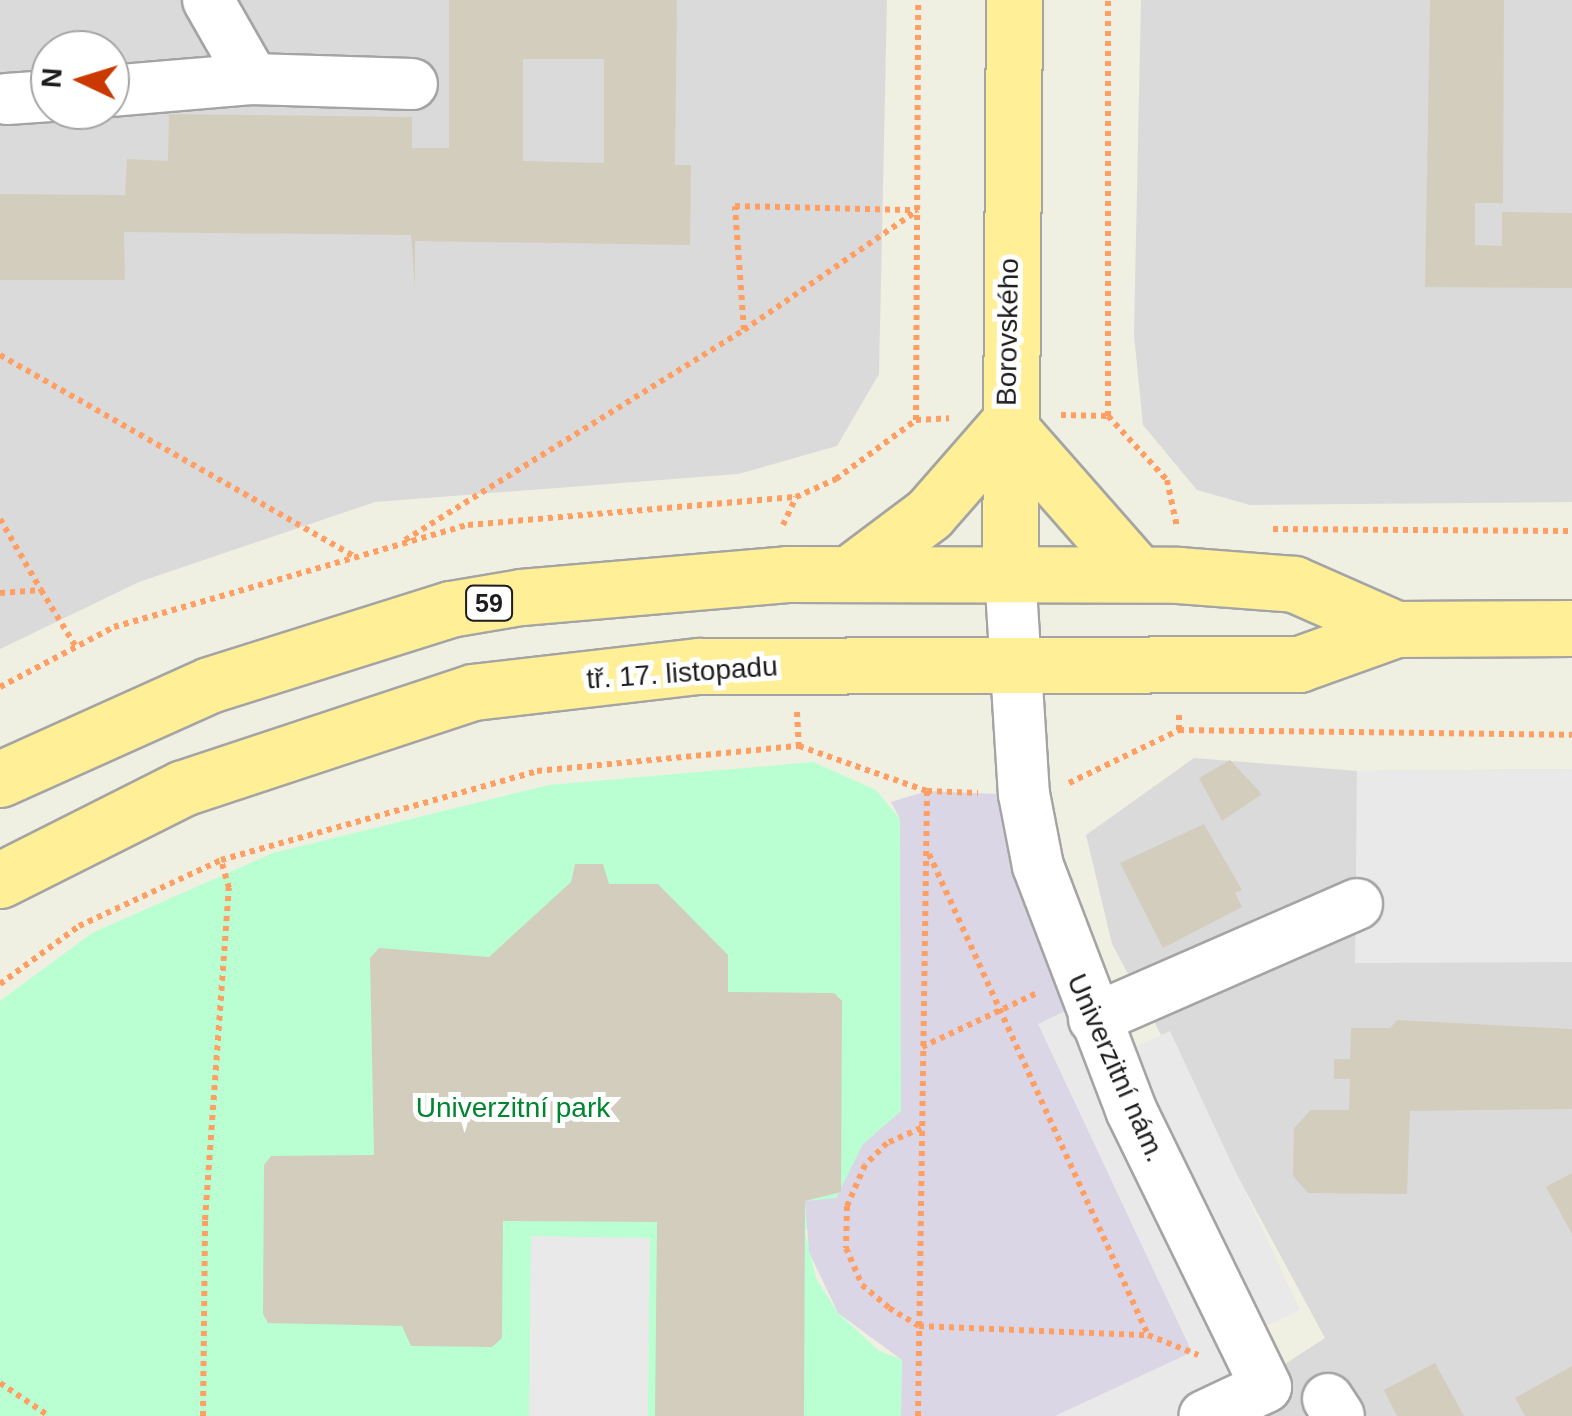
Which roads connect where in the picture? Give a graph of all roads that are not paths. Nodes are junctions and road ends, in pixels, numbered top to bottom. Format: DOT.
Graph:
graph roads {
  1 [pos="208,0"];
  2 [pos="1014,0"];
  3 [pos="253,79"];
  4 [pos="412,84"];
  5 [pos="130,89"];
  6 [pos="1008,425"];
  7 [pos="1010,572"];
  8 [pos="849,574"];
  9 [pos="1138,574"];
  10 [pos="1572,628"];
  11 [pos="1396,629"];
  12 [pos="1015,664"];
  13 [pos="0,779"];
  14 [pos="0,880"];
  15 [pos="1356,904"];
  16 [pos="1084,998"];
  17 [pos="1204,1416"];
  1 -- 3 [label="street"];
  2 -- 6 [label="main road, Borovského"];
  3 -- 4 [label="street"];
  3 -- 5 [label="street"];
  6 -- 7 [label="main road, Borovského"];
  6 -- 8 [label="main road"];
  6 -- 9 [label="main road"];
  7 -- 8 [label="main road, tř. 17. listopadu / 59"];
  7 -- 9 [label="main road, tř. 17. listopadu"];
  7 -- 12 [label="street, Borovského"];
  8 -- 13 [label="main road, tř. 17. listopadu / 59"];
  9 -- 11 [label="main road, tř. 17. listopadu"];
  10 -- 11 [label="main road, tř. 17. listopadu"];
  11 -- 12 [label="main road, tř. 17. listopadu"];
  12 -- 14 [label="main road, tř. 17. listopadu"];
  12 -- 16 [label="street, Univerzitní nám."];
  15 -- 16 [label="street"];
  16 -- 17 [label="street, Univerzitní nám."];
}
